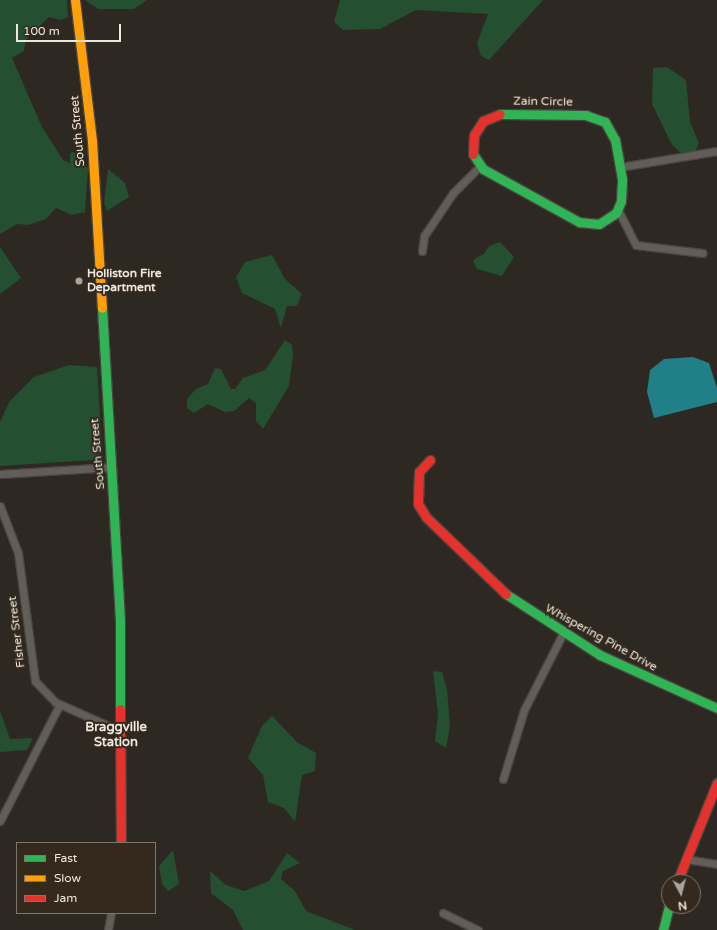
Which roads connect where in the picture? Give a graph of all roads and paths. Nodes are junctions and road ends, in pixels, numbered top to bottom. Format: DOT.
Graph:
graph roads {
  1 [pos="75,0"];
  2 [pos="717,151"];
  3 [pos="480,166"];
  4 [pos="620,167"];
  5 [pos="618,210"];
  6 [pos="422,250"];
  7 [pos="703,254"];
  8 [pos="430,460"];
  9 [pos="112,467"];
  10 [pos="0,474"];
  11 [pos="0,506"];
  12 [pos="563,633"];
  13 [pos="60,704"];
  14 [pos="717,708"];
  15 [pos="120,731"];
  16 [pos="503,779"];
  17 [pos="717,783"];
  18 [pos="0,821"];
  19 [pos="121,842"];
  20 [pos="686,859"];
  21 [pos="717,864"];
  22 [pos="680,874"];
  23 [pos="443,913"];
  24 [pos="111,914"];
  25 [pos="667,914"];
  26 [pos="108,930"];
  27 [pos="478,930"];
  28 [pos="663,930"];
  1 -- 9 [label="street, South Street"];
  2 -- 4 [label="street"];
  3 -- 4 [label="street, Zain Circle"];
  3 -- 5 [label="street"];
  3 -- 6 [label="street"];
  4 -- 5 [label="street, Zain Circle"];
  5 -- 7 [label="street"];
  8 -- 12 [label="street, Whispering Pine Drive"];
  9 -- 10 [label="street"];
  9 -- 15 [label="street, South Street"];
  11 -- 13 [label="street, Fisher Street"];
  12 -- 14 [label="street, Whispering Pine Drive"];
  12 -- 16 [label="street"];
  13 -- 15 [label="street, Fisher Street"];
  13 -- 18 [label="street"];
  15 -- 19 [label="street, South Street"];
  17 -- 20 [label="street"];
  20 -- 21 [label="street"];
  20 -- 22 [label="street"];
  23 -- 27 [label="street"];
  24 -- 26 [label="street"];
  25 -- 28 [label="street"];
}
